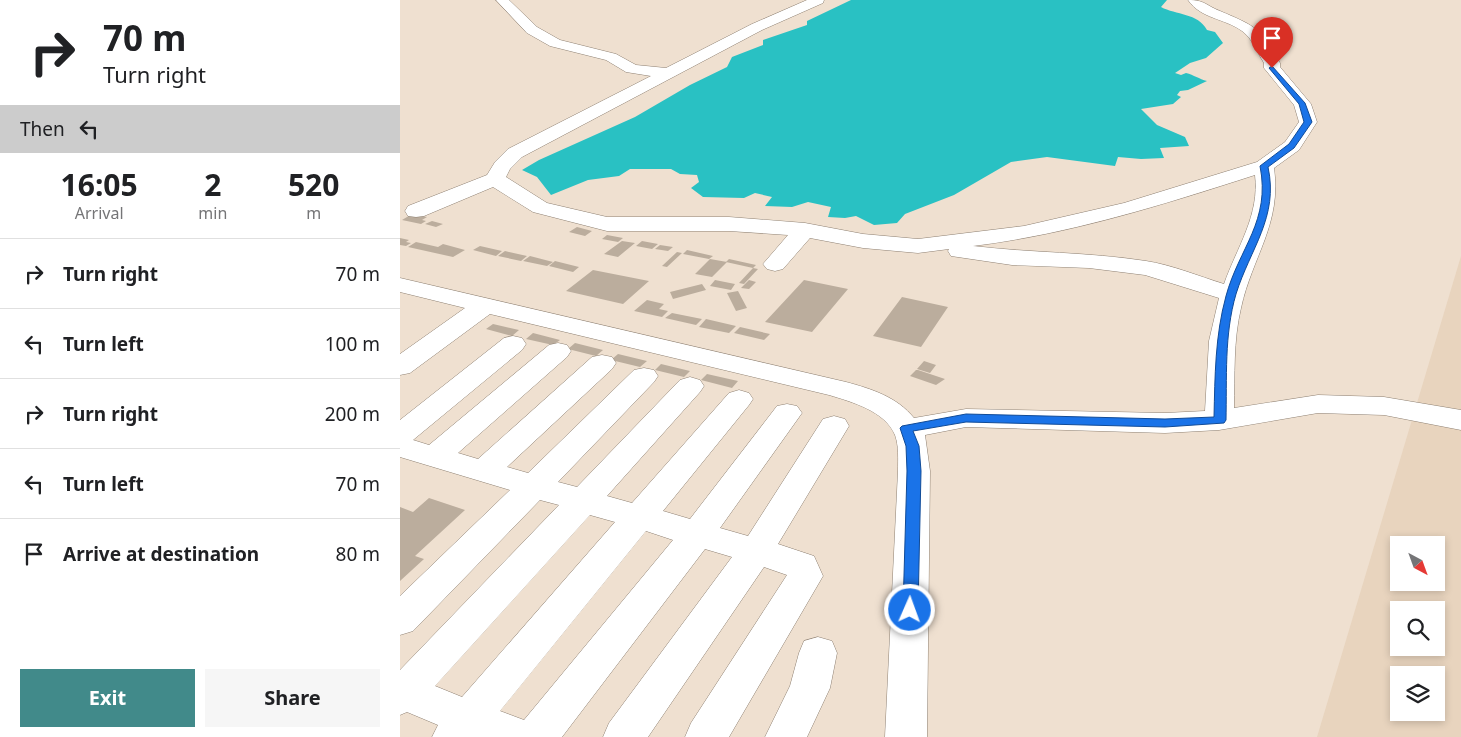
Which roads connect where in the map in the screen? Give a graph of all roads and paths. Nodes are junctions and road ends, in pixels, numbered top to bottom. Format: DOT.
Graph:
graph roads {
  1 [pos="502,0"];
  2 [pos="818,0"];
  3 [pos="1194,0"];
  4 [pos="670,73"];
  5 [pos="1264,166"];
  6 [pos="495,179"];
  7 [pos="416,211"];
  8 [pos="806,230"];
  9 [pos="918,246"];
  10 [pos="775,264"];
  11 [pos="400,285"];
  12 [pos="1232,294"];
  13 [pos="486,305"];
  14 [pos="513,344"];
  15 [pos="558,351"];
  16 [pos="602,363"];
  17 [pos="400,367"];
  18 [pos="644,376"];
  19 [pos="690,386"];
  20 [pos="739,399"];
  21 [pos="787,413"];
  22 [pos="1220,420"];
  23 [pos="1461,420"];
  24 [pos="834,426"];
  25 [pos="906,428"];
  26 [pos="400,435"];
  27 [pos="400,447"];
  28 [pos="435,457"];
  29 [pos="484,471"];
  30 [pos="534,486"];
  31 [pos="583,500"];
  32 [pos="638,517"];
  33 [pos="697,534"];
  34 [pos="756,551"];
  35 [pos="400,620"];
  36 [pos="818,653"];
  37 [pos="401,694"];
  38 [pos="461,728"];
  39 [pos="517,737"];
  40 [pos="537,737"];
  41 [pos="624,737"];
  42 [pos="706,737"];
  43 [pos="786,737"];
  44 [pos="906,737"];
  1 -- 4 [label="street"];
  2 -- 4 [label="street"];
  3 -- 5 [label="street"];
  4 -- 6 [label="street"];
  5 -- 9 [label="street"];
  5 -- 12 [label="street"];
  6 -- 7 [label="street"];
  6 -- 8 [label="street"];
  8 -- 9 [label="street"];
  8 -- 10 [label="street"];
  9 -- 12 [label="street"];
  11 -- 13 [label="street"];
  12 -- 22 [label="street"];
  13 -- 17 [label="street"];
  13 -- 25 [label="street"];
  14 -- 26 [label="street"];
  15 -- 28 [label="street"];
  16 -- 29 [label="street"];
  18 -- 30 [label="street"];
  19 -- 31 [label="street"];
  20 -- 32 [label="street"];
  21 -- 33 [label="street"];
  22 -- 23 [label="street"];
  22 -- 25 [label="street"];
  24 -- 34 [label="street"];
  25 -- 44 [label="street"];
  27 -- 28 [label="street"];
  28 -- 29 [label="street"];
  29 -- 30 [label="street"];
  30 -- 31 [label="street"];
  30 -- 35 [label="street"];
  31 -- 32 [label="street"];
  31 -- 37 [label="street"];
  32 -- 33 [label="street"];
  32 -- 38 [label="street"];
  33 -- 34 [label="street"];
  33 -- 40 [label="street"];
  34 -- 41 [label="street"];
  34 -- 42 [label="street"];
  36 -- 43 [label="street"];
  37 -- 38 [label="street"];
  38 -- 39 [label="street"];
}
